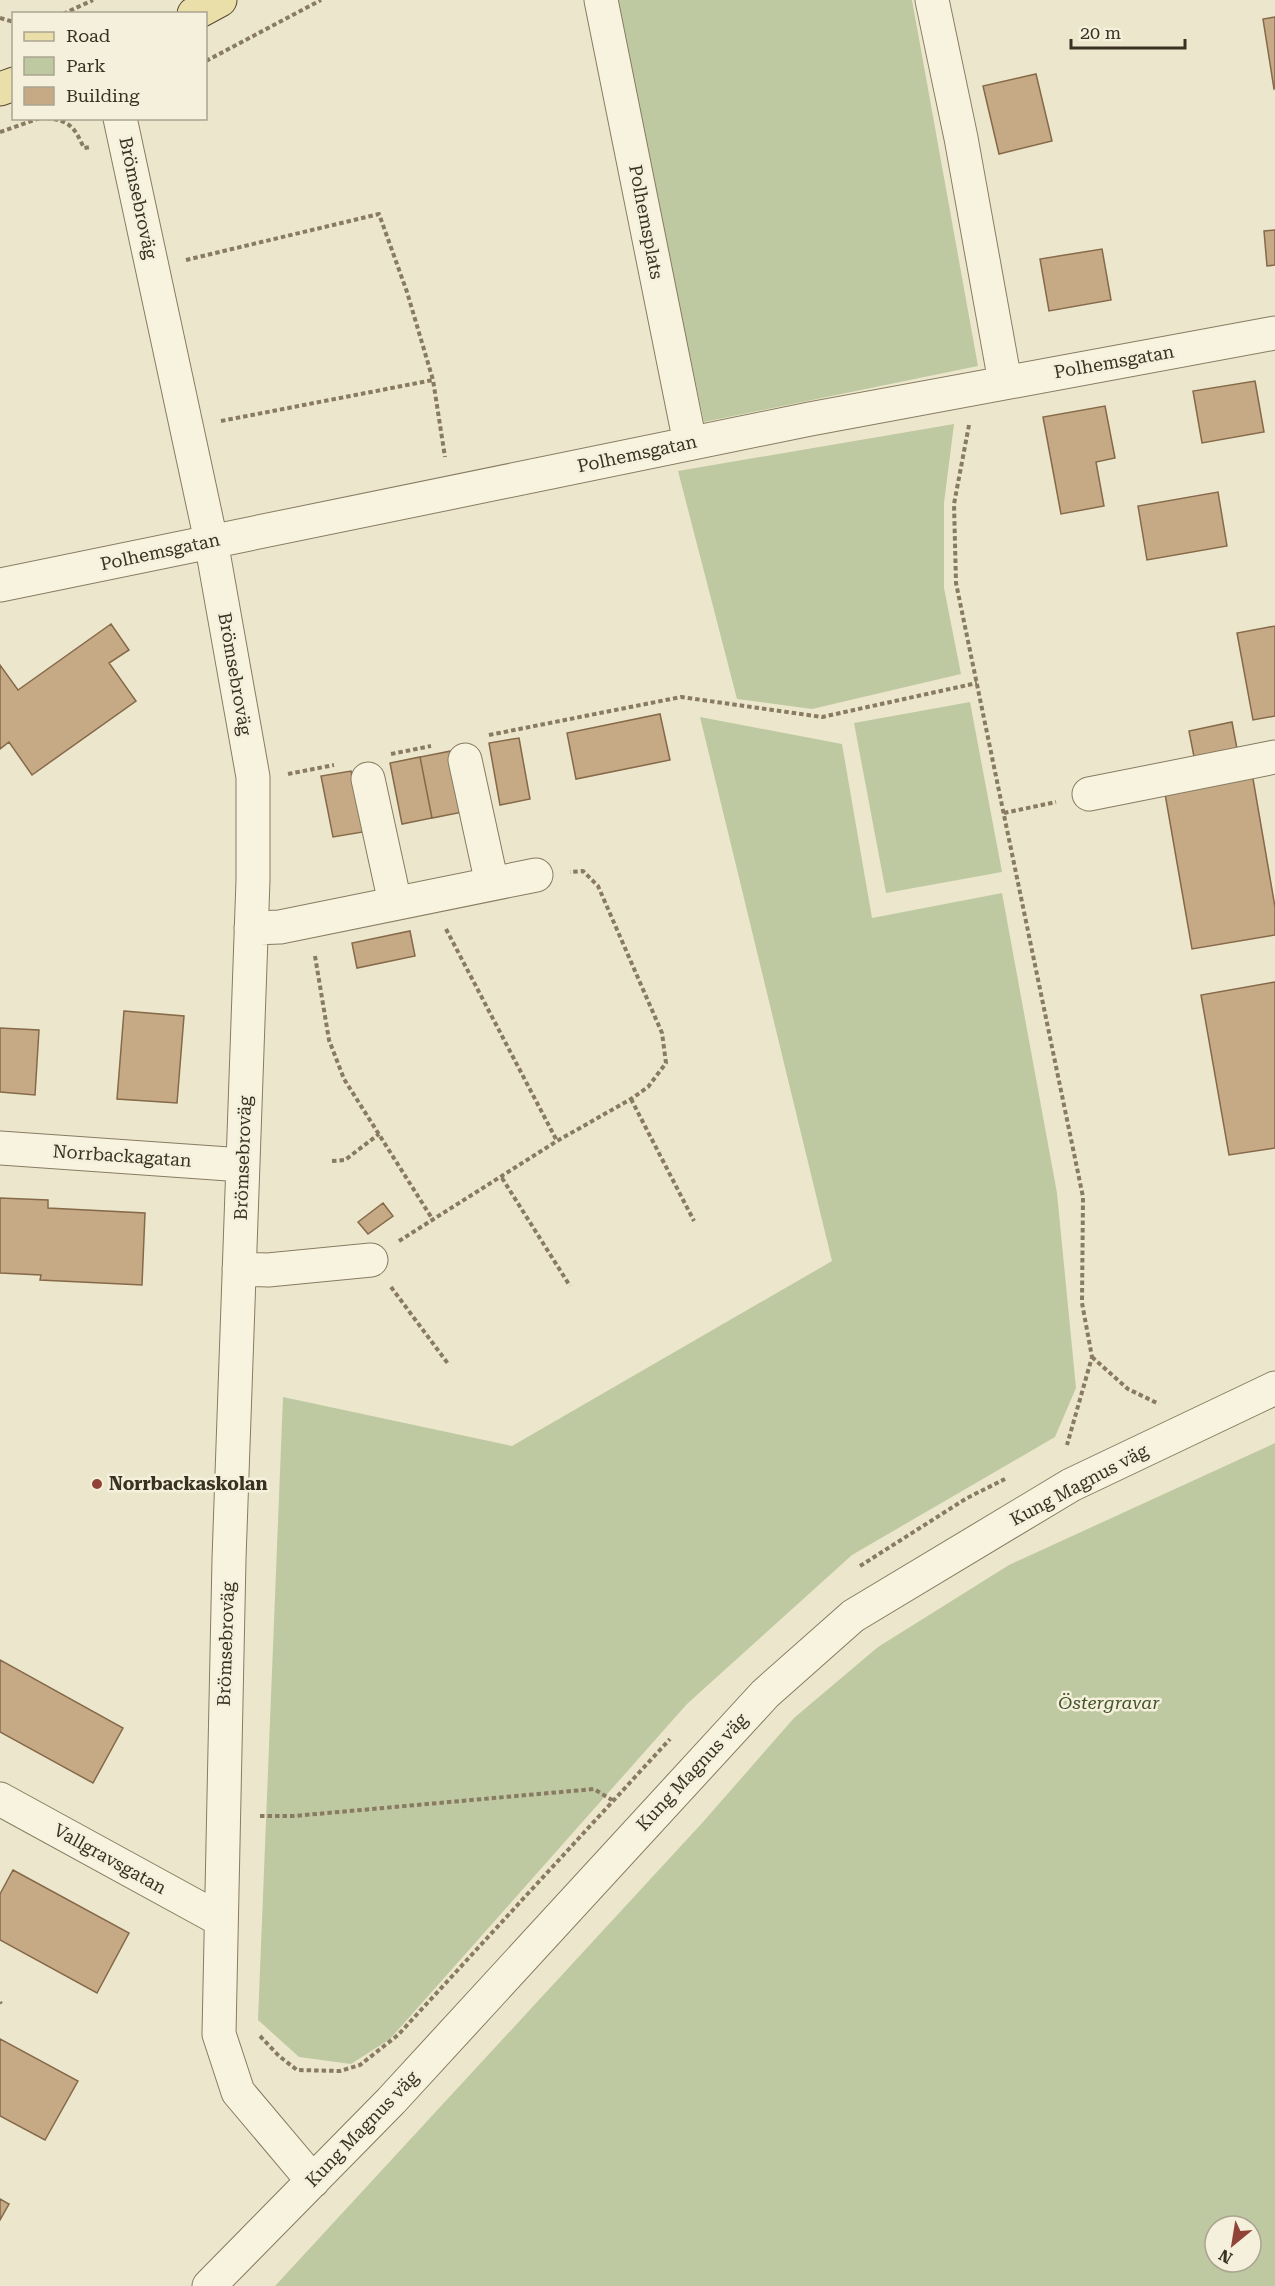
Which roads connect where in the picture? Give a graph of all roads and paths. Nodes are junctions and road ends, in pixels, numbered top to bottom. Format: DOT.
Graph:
graph roads {
  1 [pos="93,0"];
  2 [pos="220,0"];
  3 [pos="321,0"];
  4 [pos="601,0"];
  5 [pos="932,0"];
  6 [pos="67,12"];
  7 [pos="198,12"];
  8 [pos="207,60"];
  9 [pos="34,120"];
  10 [pos="120,120"];
  11 [pos="0,132"];
  12 [pos="185,261"];
  13 [pos="1275,333"];
  14 [pos="433,380"];
  15 [pos="1005,382"];
  16 [pos="968,390"];
  17 [pos="217,422"];
  18 [pos="690,443"];
  19 [pos="451,492"];
  20 [pos="211,541"];
  21 [pos="0,585"];
  22 [pos="977,683"];
  23 [pos="435,745"];
  24 [pos="473,748"];
  25 [pos="1275,757"];
  26 [pos="365,766"];
  27 [pos="282,775"];
  28 [pos="1089,794"];
  29 [pos="1040,806"];
  30 [pos="1004,813"];
  31 [pos="536,875"];
  32 [pos="492,884"];
  33 [pos="429,896"];
  34 [pos="395,903"];
  35 [pos="309,920"];
  36 [pos="251,928"];
  37 [pos="631,1099"];
  38 [pos="380,1134"];
  39 [pos="557,1141"];
  40 [pos="0,1148"];
  41 [pos="332,1161"];
  42 [pos="243,1165"];
  43 [pos="502,1178"];
  44 [pos="433,1220"];
  45 [pos="694,1221"];
  46 [pos="371,1260"];
  47 [pos="239,1269"];
  48 [pos="570,1286"];
  49 [pos="1092,1357"];
  50 [pos="448,1365"];
  51 [pos="1275,1388"];
  52 [pos="1162,1405"];
  53 [pos="1066,1449"];
  54 [pos="0,1799"];
  55 [pos="612,1800"];
  56 [pos="221,1816"];
  57 [pos="221,1920"];
  58 [pos="313,2181"];
  59 [pos="209,2286"];
  1 -- 6 [label="path"];
  2 -- 7 [label="main road"];
  3 -- 8 [label="path"];
  4 -- 18 [label="street, Polhemsplats"];
  5 -- 15 [label="street"];
  9 -- 11 [label="path"];
  10 -- 20 [label="street, Brömsebroväg"];
  12 -- 14 [label="path"];
  13 -- 15 [label="street, Polhemsgatan"];
  14 -- 17 [label="path"];
  14 -- 19 [label="path"];
  15 -- 16 [label="street, Polhemsgatan"];
  16 -- 18 [label="street, Polhemsgatan"];
  16 -- 22 [label="path"];
  18 -- 19 [label="street, Polhemsgatan"];
  19 -- 20 [label="street, Polhemsgatan"];
  20 -- 21 [label="street, Polhemsgatan"];
  20 -- 36 [label="street, Brömsebroväg"];
  22 -- 24 [label="path"];
  22 -- 30 [label="path"];
  23 -- 26 [label="path"];
  24 -- 32 [label="street"];
  25 -- 28 [label="street"];
  26 -- 27 [label="path"];
  26 -- 34 [label="street"];
  29 -- 30 [label="path"];
  30 -- 49 [label="path"];
  31 -- 32 [label="street"];
  31 -- 37 [label="path"];
  32 -- 33 [label="street"];
  33 -- 34 [label="street"];
  33 -- 39 [label="path"];
  34 -- 35 [label="street"];
  35 -- 36 [label="street"];
  35 -- 38 [label="path"];
  36 -- 42 [label="street, Brömsebroväg"];
  37 -- 39 [label="path"];
  37 -- 45 [label="path"];
  38 -- 41 [label="path"];
  38 -- 44 [label="path"];
  39 -- 43 [label="path"];
  40 -- 42 [label="street, Norrbackagatan"];
  42 -- 47 [label="street, Brömsebroväg"];
  43 -- 44 [label="path"];
  43 -- 48 [label="path"];
  44 -- 46 [label="path"];
  46 -- 47 [label="street"];
  46 -- 50 [label="path"];
  47 -- 56 [label="street, Brömsebroväg"];
  49 -- 52 [label="path"];
  49 -- 53 [label="path"];
  51 -- 58 [label="street, Kung Magnus väg"];
  54 -- 57 [label="street, Vallgravsgatan"];
  55 -- 56 [label="path"];
  56 -- 57 [label="street, Brömsebroväg"];
  57 -- 58 [label="street, Brömsebroväg"];
  58 -- 59 [label="street, Kung Magnus väg"];
}
